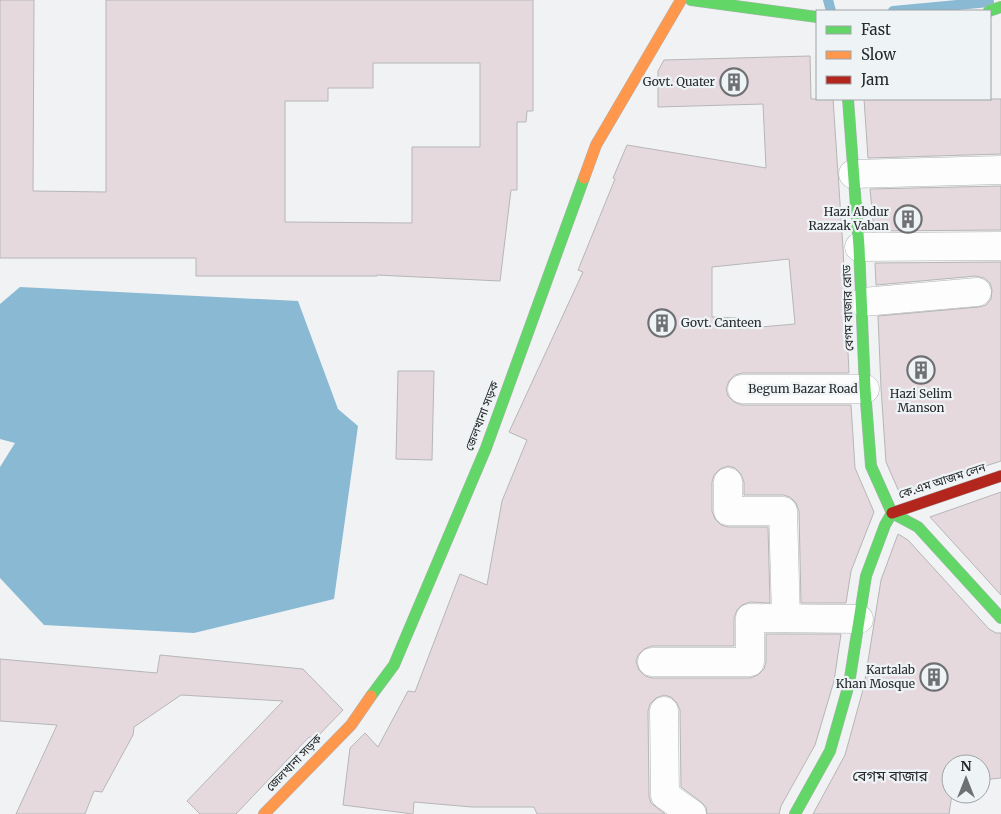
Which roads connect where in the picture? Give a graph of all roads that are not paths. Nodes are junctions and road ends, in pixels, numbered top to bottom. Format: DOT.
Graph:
graph roads {
  1 [pos="681,0"];
  2 [pos="691,0"];
  3 [pos="816,11"];
  4 [pos="848,100"];
  5 [pos="1001,170"];
  6 [pos="853,174"];
  7 [pos="1001,246"];
  8 [pos="859,247"];
  9 [pos="977,292"];
  10 [pos="862,302"];
  11 [pos="742,389"];
  12 [pos="865,390"];
  13 [pos="1001,476"];
  14 [pos="728,482"];
  15 [pos="892,512"];
  16 [pos="786,618"];
  17 [pos="1001,618"];
  18 [pos="859,619"];
  19 [pos="652,662"];
  20 [pos="664,711"];
  21 [pos="264,814"];
  22 [pos="692,814"];
  23 [pos="795,814"];
  1 -- 21 [label="street, জেলখানা সড়ক"];
  2 -- 3 [label="street"];
  4 -- 6 [label="street, বেগম বাজার রোড"];
  5 -- 6 [label="street"];
  6 -- 8 [label="street, বেগম বাজার রোড"];
  7 -- 8 [label="street"];
  8 -- 10 [label="street, বেগম বাজার রোড"];
  9 -- 10 [label="street"];
  10 -- 12 [label="street, বেগম বাজার রোড"];
  11 -- 12 [label="street, Begum Bazar Road"];
  12 -- 15 [label="street, বেগম বাজার রোড"];
  13 -- 15 [label="street, কে.এম আজম লেন"];
  14 -- 16 [label="street"];
  15 -- 17 [label="street"];
  15 -- 18 [label="street"];
  16 -- 18 [label="street"];
  16 -- 19 [label="street"];
  18 -- 23 [label="street"];
  20 -- 22 [label="street"];
}
